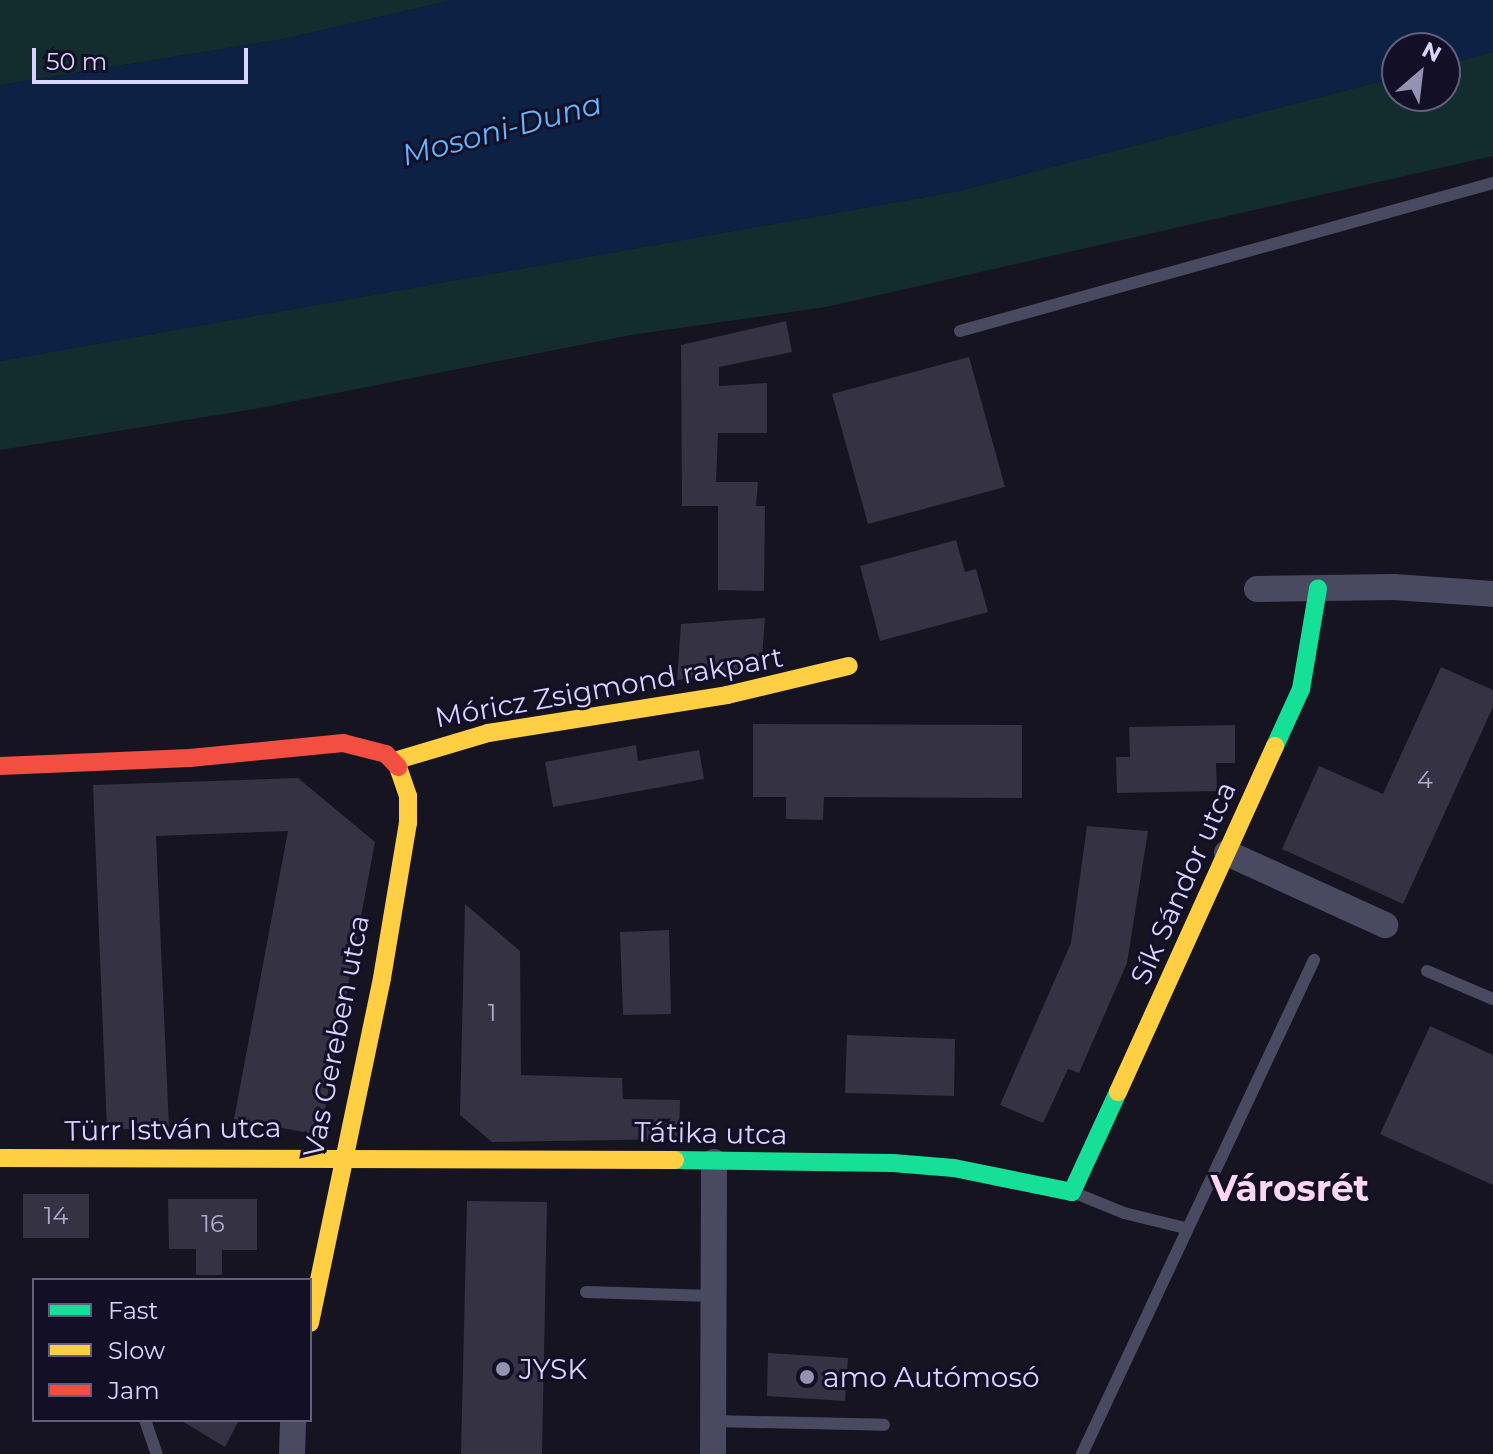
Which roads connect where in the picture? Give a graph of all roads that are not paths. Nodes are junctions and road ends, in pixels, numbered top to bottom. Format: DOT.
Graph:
graph roads {
  1 [pos="1493,183"];
  2 [pos="960,331"];
  3 [pos="1318,588"];
  4 [pos="1257,589"];
  5 [pos="1493,594"];
  6 [pos="849,666"];
  7 [pos="394,761"];
  8 [pos="0,766"];
  9 [pos="1227,853"];
  10 [pos="1385,925"];
  11 [pos="1314,960"];
  12 [pos="1427,971"];
  13 [pos="1493,999"];
  14 [pos="346,1155"];
  15 [pos="0,1158"];
  16 [pos="714,1162"];
  17 [pos="1072,1192"];
  18 [pos="1185,1228"];
  19 [pos="586,1292"];
  20 [pos="712,1296"];
  21 [pos="312,1314"];
  22 [pos="714,1421"];
  23 [pos="146,1422"];
  24 [pos="293,1422"];
  25 [pos="884,1425"];
  26 [pos="157,1454"];
  27 [pos="292,1454"];
  28 [pos="713,1454"];
  29 [pos="1082,1454"];
  1 -- 2 [label="lane"];
  3 -- 4 [label="street"];
  3 -- 5 [label="street"];
  3 -- 9 [label="street, Sík Sándor utca"];
  6 -- 7 [label="street, Móricz Zsigmond rakpart"];
  7 -- 8 [label="street"];
  7 -- 14 [label="street, Vas Gereben utca"];
  9 -- 10 [label="street"];
  9 -- 17 [label="street, Sík Sándor utca"];
  11 -- 18 [label="lane"];
  12 -- 13 [label="lane"];
  14 -- 15 [label="street, Türr István utca"];
  14 -- 16 [label="street, Tátika utca"];
  14 -- 21 [label="street, Vas Gereben utca"];
  16 -- 17 [label="street, Tátika utca"];
  16 -- 20 [label="street"];
  17 -- 18 [label="lane"];
  18 -- 29 [label="lane"];
  19 -- 20 [label="lane"];
  20 -- 22 [label="street"];
  22 -- 25 [label="lane"];
  22 -- 28 [label="street"];
  23 -- 26 [label="lane"];
  24 -- 27 [label="street"];
}
